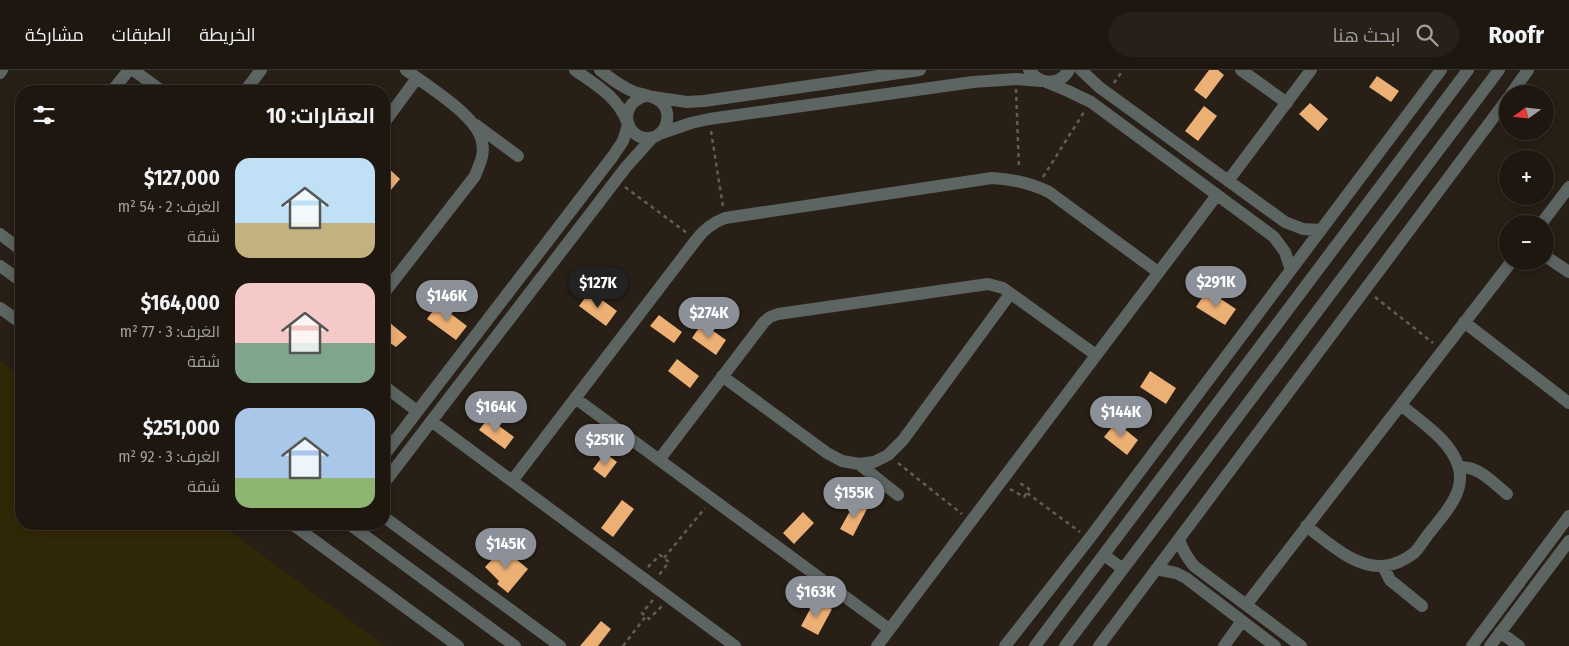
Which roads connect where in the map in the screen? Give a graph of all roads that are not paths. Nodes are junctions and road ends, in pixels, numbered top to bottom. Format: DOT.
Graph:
graph roads {
  1 [pos="129,70"];
  2 [pos="133,70"];
  3 [pos="261,70"];
  4 [pos="406,70"];
  5 [pos="575,70"];
  6 [pos="600,70"];
  7 [pos="920,70"];
  8 [pos="1029,70"];
  9 [pos="1069,70"];
  10 [pos="1081,70"];
  11 [pos="1242,70"];
  12 [pos="1311,70"];
  13 [pos="1441,70"];
  14 [pos="1468,70"];
  15 [pos="1499,70"];
  16 [pos="1528,70"];
  17 [pos="417,78"];
  18 [pos="1043,81"];
  19 [pos="117,85"];
  20 [pos="154,85"];
  21 [pos="250,85"];
  22 [pos="1517,85"];
  23 [pos="650,97"];
  24 [pos="1287,103"];
  25 [pos="1411,110"];
  26 [pos="1499,110"];
  27 [pos="390,115"];
  28 [pos="1430,121"];
  29 [pos="628,123"];
  30 [pos="476,125"];
  31 [pos="656,136"];
  32 [pos="518,156"];
  33 [pos="1228,181"];
  34 [pos="1569,187"];
  35 [pos="1217,195"];
  36 [pos="1548,215"];
  37 [pos="1321,230"];
  38 [pos="0,234"];
  39 [pos="15,245"];
  40 [pos="1554,262"];
  41 [pos="0,266"];
  42 [pos="1291,270"];
  43 [pos="1505,270"];
  44 [pos="1158,272"];
  45 [pos="1569,272"];
  46 [pos="15,277"];
  47 [pos="390,284"];
  48 [pos="1010,294"];
  49 [pos="0,308"];
  50 [pos="15,319"];
  51 [pos="1464,322"];
  52 [pos="1096,355"];
  53 [pos="722,376"];
  54 [pos="390,391"];
  55 [pos="575,398"];
  56 [pos="1569,403"];
  57 [pos="1401,405"];
  58 [pos="417,411"];
  59 [pos="431,421"];
  60 [pos="390,447"];
  61 [pos="659,460"];
  62 [pos="859,464"];
  63 [pos="1459,467"];
  64 [pos="1139,472"];
  65 [pos="390,475"];
  66 [pos="512,481"];
  67 [pos="1158,482"];
  68 [pos="1507,494"];
  69 [pos="898,495"];
  70 [pos="1569,516"];
  71 [pos="390,520"];
  72 [pos="1306,526"];
  73 [pos="300,530"];
  74 [pos="357,530"];
  75 [pos="1179,539"];
  76 [pos="1569,541"];
  77 [pos="1104,555"];
  78 [pos="1382,566"];
  79 [pos="1123,569"];
  80 [pos="1156,569"];
  81 [pos="1246,605"];
  82 [pos="1422,606"];
  83 [pos="1242,621"];
  84 [pos="889,630"];
  85 [pos="1500,632"];
  86 [pos="458,646"];
  87 [pos="515,646"];
  88 [pos="560,646"];
  89 [pos="736,646"];
  90 [pos="877,646"];
  91 [pos="1005,646"];
  92 [pos="1035,646"];
  93 [pos="1065,646"];
  94 [pos="1099,646"];
  95 [pos="1224,646"];
  96 [pos="1276,646"];
  97 [pos="1301,646"];
  98 [pos="1472,646"];
  99 [pos="1490,646"];
  100 [pos="1518,646"];
  1 -- 19 [label="street"];
  2 -- 20 [label="street"];
  3 -- 21 [label="street"];
  4 -- 17 [label="street"];
  5 -- 29 [label="street"];
  6 -- 23 [label="street"];
  7 -- 23 [label="street"];
  8 -- 18 [label="street"];
  9 -- 18 [label="street"];
  10 -- 33 [label="street"];
  11 -- 24 [label="street"];
  12 -- 24 [label="street"];
  13 -- 25 [label="street"];
  14 -- 28 [label="street"];
  15 -- 79 [label="street"];
  16 -- 22 [label="street"];
  17 -- 27 [label="street"];
  17 -- 30 [label="street"];
  18 -- 31 [label="street"];
  18 -- 35 [label="street"];
  23 -- 29 [label="street"];
  23 -- 31 [label="street"];
  24 -- 33 [label="street"];
  25 -- 28 [label="street"];
  25 -- 37 [label="street"];
  26 -- 75 [label="street"];
  28 -- 67 [label="street"];
  29 -- 31 [label="street"];
  29 -- 58 [label="street"];
  30 -- 32 [label="street"];
  30 -- 47 [label="street"];
  31 -- 59 [label="street"];
  33 -- 37 [label="street"];
  34 -- 36 [label="street"];
  35 -- 42 [label="street"];
  35 -- 44 [label="street"];
  37 -- 42 [label="street"];
  38 -- 39 [label="street"];
  40 -- 45 [label="street"];
  41 -- 46 [label="street"];
  42 -- 64 [label="street"];
  43 -- 51 [label="street"];
  44 -- 52 [label="street"];
  44 -- 55 [label="street"];
  48 -- 52 [label="street"];
  48 -- 53 [label="street"];
  48 -- 62 [label="street"];
  49 -- 50 [label="street"];
  51 -- 56 [label="street"];
  51 -- 57 [label="street"];
  52 -- 84 [label="street"];
  53 -- 61 [label="street"];
  53 -- 62 [label="street"];
  54 -- 58 [label="street"];
  55 -- 61 [label="street"];
  55 -- 66 [label="street"];
  57 -- 63 [label="street"];
  57 -- 72 [label="street"];
  58 -- 60 [label="street"];
  59 -- 65 [label="street"];
  59 -- 66 [label="street"];
  61 -- 84 [label="street"];
  62 -- 69 [label="street"];
  63 -- 68 [label="street"];
  63 -- 78 [label="street"];
  64 -- 67 [label="street"];
  64 -- 91 [label="street"];
  66 -- 89 [label="street"];
  67 -- 77 [label="street"];
  70 -- 98 [label="street"];
  71 -- 88 [label="street"];
  72 -- 78 [label="street"];
  72 -- 81 [label="street"];
  73 -- 86 [label="street"];
  74 -- 87 [label="street"];
  75 -- 80 [label="street"];
  75 -- 81 [label="street"];
  76 -- 85 [label="street"];
  77 -- 79 [label="street"];
  77 -- 92 [label="street"];
  78 -- 82 [label="street"];
  79 -- 93 [label="street"];
  80 -- 83 [label="street"];
  80 -- 94 [label="street"];
  81 -- 97 [label="street"];
  83 -- 95 [label="street"];
  83 -- 96 [label="street"];
  84 -- 90 [label="street"];
  85 -- 99 [label="street"];
  85 -- 100 [label="street"];
}
